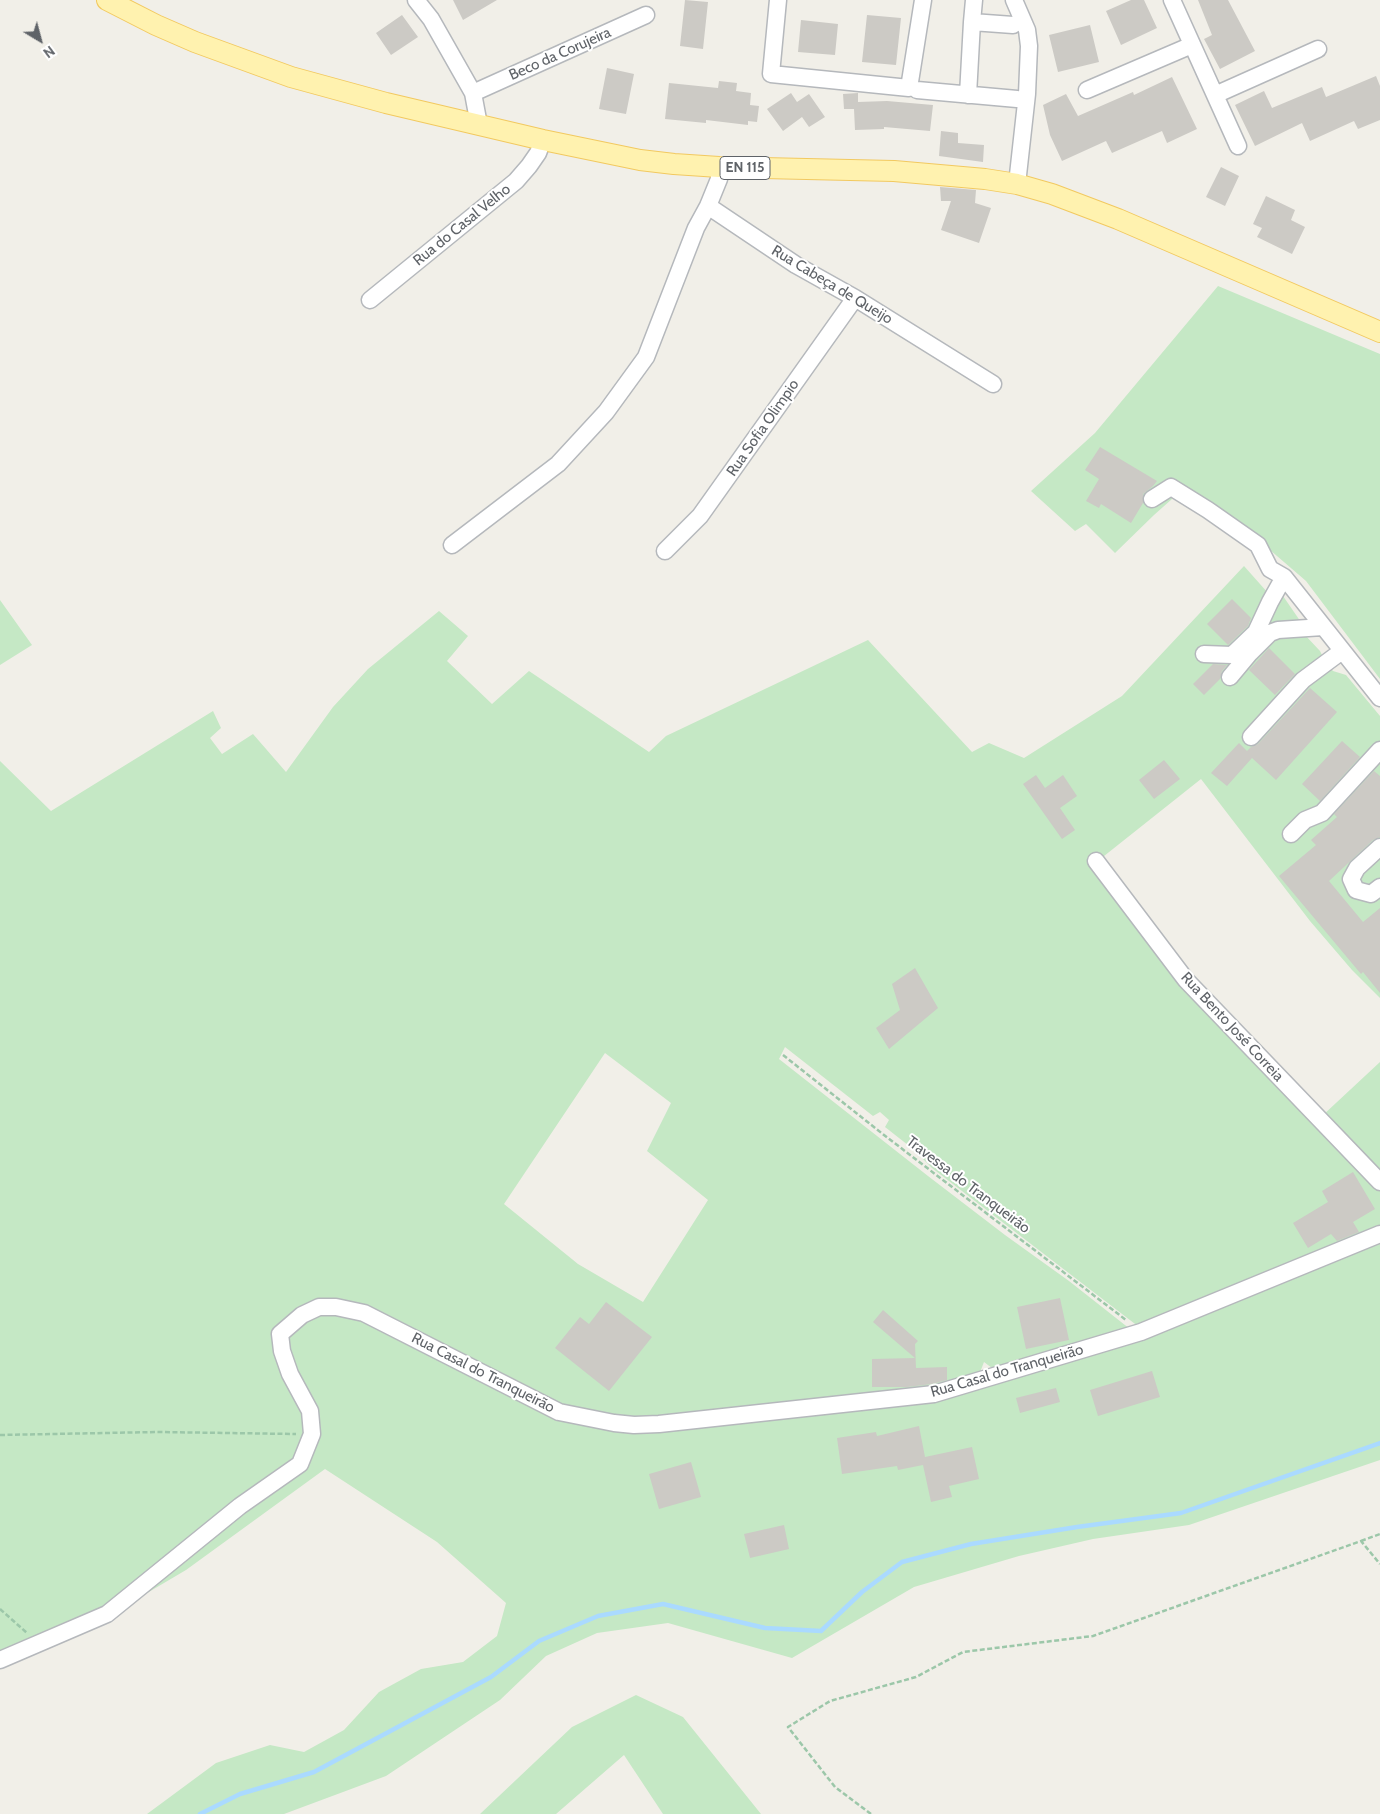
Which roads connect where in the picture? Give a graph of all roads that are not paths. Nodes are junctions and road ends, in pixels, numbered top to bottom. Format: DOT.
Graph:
graph roads {
  1 [pos="107,0"];
  2 [pos="416,0"];
  3 [pos="778,0"];
  4 [pos="923,0"];
  5 [pos="974,0"];
  6 [pos="1014,0"];
  7 [pos="1172,0"];
  8 [pos="646,15"];
  9 [pos="972,22"];
  10 [pos="1013,25"];
  11 [pos="1192,45"];
  12 [pos="1318,49"];
  13 [pos="917,90"];
  14 [pos="1087,90"];
  15 [pos="473,93"];
  16 [pos="968,95"];
  17 [pos="1214,95"];
  18 [pos="1017,99"];
  19 [pos="479,125"];
  20 [pos="542,140"];
  21 [pos="1238,146"];
  22 [pos="719,167"];
  23 [pos="1017,184"];
  24 [pos="708,206"];
  25 [pos="855,298"];
  26 [pos="370,300"];
  27 [pos="1380,332"];
  28 [pos="993,384"];
  29 [pos="1152,499"];
  30 [pos="452,545"];
  31 [pos="664,551"];
  32 [pos="1284,577"];
  33 [pos="1323,627"];
  34 [pos="1342,651"];
  35 [pos="1204,654"];
  36 [pos="1230,677"];
  37 [pos="1380,698"];
  38 [pos="1251,737"];
  39 [pos="1380,750"];
  40 [pos="1291,834"];
  41 [pos="1380,847"];
  42 [pos="1096,861"];
  43 [pos="1380,887"];
  44 [pos="1380,1182"];
  45 [pos="1380,1234"];
  46 [pos="0,1660"];
  1 -- 19 [label="main road, EN 115"];
  2 -- 15 [label="street"];
  3 -- 4 [label="street"];
  5 -- 9 [label="street"];
  6 -- 23 [label="street"];
  7 -- 11 [label="street"];
  8 -- 15 [label="street, Beco da Corujeira"];
  9 -- 10 [label="street"];
  9 -- 16 [label="street"];
  11 -- 14 [label="street"];
  11 -- 17 [label="street"];
  12 -- 17 [label="street"];
  13 -- 16 [label="street"];
  15 -- 19 [label="street"];
  16 -- 18 [label="street"];
  17 -- 21 [label="street"];
  19 -- 20 [label="main road, EN 115"];
  20 -- 22 [label="main road, EN 115"];
  20 -- 26 [label="street, Rua do Casal Velho"];
  22 -- 23 [label="main road, EN 115"];
  22 -- 24 [label="street"];
  23 -- 27 [label="main road, EN 115"];
  24 -- 25 [label="street, Rua Cabeça de Queijo"];
  24 -- 30 [label="street"];
  25 -- 28 [label="street, Rua Cabeça de Queijo"];
  25 -- 31 [label="street, Rua Sofia Olimpio"];
  29 -- 32 [label="street"];
  32 -- 33 [label="street"];
  32 -- 35 [label="street"];
  33 -- 34 [label="street"];
  33 -- 36 [label="street"];
  34 -- 37 [label="street"];
  34 -- 38 [label="street"];
  39 -- 40 [label="street"];
  41 -- 43 [label="street"];
  42 -- 44 [label="street, Rua Bento José Correia"];
  45 -- 46 [label="street, Rua Casal do Tranqueirão"];
}
